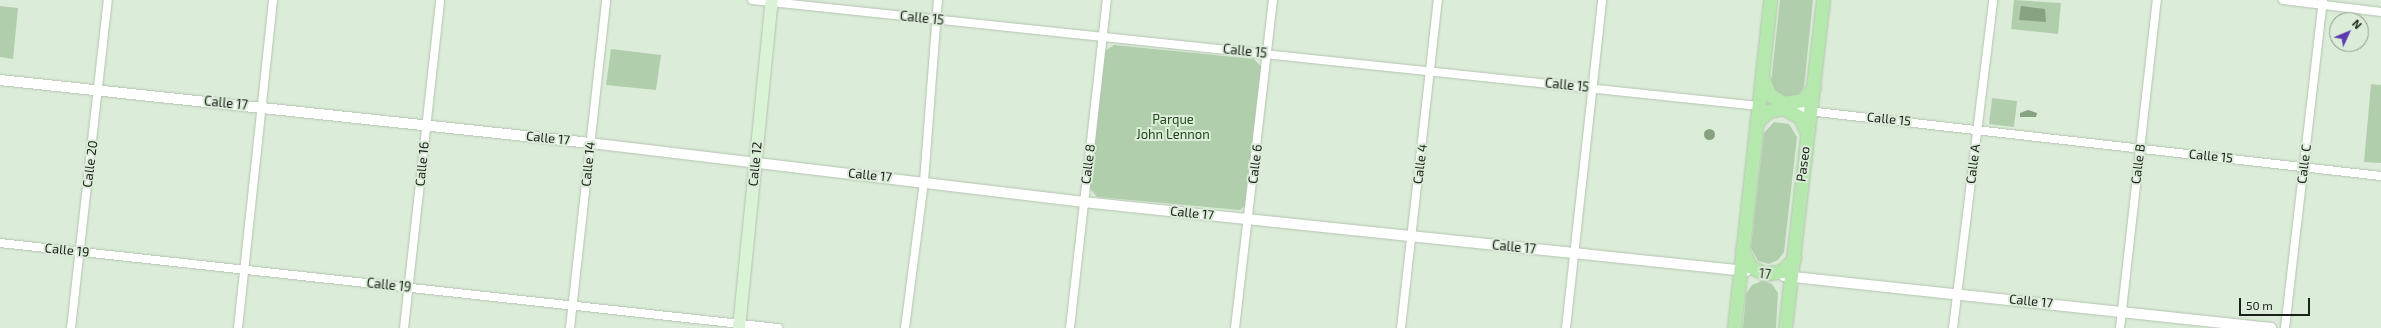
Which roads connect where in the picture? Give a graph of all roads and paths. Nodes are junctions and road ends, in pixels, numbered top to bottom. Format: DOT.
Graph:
graph roads {
  1 [pos="108,0"];
  2 [pos="273,0"];
  3 [pos="440,0"];
  4 [pos="606,0"];
  5 [pos="752,0"];
  6 [pos="938,0"];
  7 [pos="1107,0"];
  8 [pos="1273,0"];
  9 [pos="1438,0"];
  10 [pos="1602,0"];
  11 [pos="1770,0"];
  12 [pos="1823,0"];
  13 [pos="1993,0"];
  14 [pos="2157,0"];
  15 [pos="2283,0"];
  16 [pos="772,1"];
  17 [pos="2323,2"];
  18 [pos="2381,12"];
  19 [pos="936,19"];
  20 [pos="1103,36"];
  21 [pos="1269,53"];
  22 [pos="1430,71"];
  23 [pos="0,80"];
  24 [pos="1763,80"];
  25 [pos="1594,87"];
  26 [pos="1814,87"];
  27 [pos="99,90"];
  28 [pos="1758,106"];
  29 [pos="262,107"];
  30 [pos="1783,108"];
  31 [pos="1810,111"];
  32 [pos="1756,123"];
  33 [pos="426,126"];
  34 [pos="1977,129"];
  35 [pos="1807,133"];
  36 [pos="590,142"];
  37 [pos="2140,148"];
  38 [pos="755,163"];
  39 [pos="2304,167"];
  40 [pos="2381,176"];
  41 [pos="924,181"];
  42 [pos="1084,202"];
  43 [pos="1248,219"];
  44 [pos="1411,236"];
  45 [pos="0,243"];
  46 [pos="1742,249"];
  47 [pos="79,251"];
  48 [pos="1576,253"];
  49 [pos="1794,258"];
  50 [pos="244,269"];
  51 [pos="1740,270"];
  52 [pos="1766,274"];
  53 [pos="1791,277"];
  54 [pos="408,287"];
  55 [pos="1957,294"];
  56 [pos="572,305"];
  57 [pos="2122,310"];
  58 [pos="739,326"];
  59 [pos="70,328"];
  60 [pos="238,328"];
  61 [pos="404,328"];
  62 [pos="570,328"];
  63 [pos="778,328"];
  64 [pos="905,328"];
  65 [pos="1070,328"];
  66 [pos="1235,328"];
  67 [pos="1402,328"];
  68 [pos="1566,328"];
  69 [pos="1734,328"];
  70 [pos="1786,328"];
  71 [pos="1953,328"];
  72 [pos="2120,328"];
  73 [pos="2271,328"];
  74 [pos="2285,328"];
  1 -- 27 [label="street, Calle 20"];
  2 -- 29 [label="street"];
  3 -- 33 [label="street, Calle 16"];
  4 -- 36 [label="street, Calle 14"];
  5 -- 16 [label="street, Calle 15"];
  6 -- 19 [label="street"];
  7 -- 20 [label="street, Calle 8"];
  8 -- 21 [label="street, Calle 6"];
  9 -- 22 [label="street, Calle 4"];
  10 -- 25 [label="street"];
  11 -- 24 [label="main road"];
  12 -- 26 [label="main road, Paseo"];
  13 -- 34 [label="street, Calle A"];
  14 -- 37 [label="street, Calle B"];
  15 -- 17 [label="street"];
  16 -- 19 [label="street, Calle 15"];
  16 -- 38 [label="main road, Calle 12"];
  17 -- 18 [label="street"];
  17 -- 39 [label="street, Calle C"];
  19 -- 20 [label="street, Calle 15"];
  19 -- 41 [label="street"];
  20 -- 21 [label="street, Calle 15"];
  20 -- 42 [label="street, Calle 8"];
  21 -- 22 [label="street, Calle 15"];
  21 -- 43 [label="street, Calle 6"];
  22 -- 25 [label="street, Calle 15"];
  22 -- 44 [label="street, Calle 4"];
  23 -- 27 [label="street, Calle 17"];
  24 -- 26 [label="main road"];
  24 -- 28 [label="main road"];
  25 -- 28 [label="street, Calle 15"];
  25 -- 48 [label="street"];
  26 -- 31 [label="main road, Paseo"];
  27 -- 29 [label="street, Calle 17"];
  27 -- 47 [label="street, Calle 20"];
  28 -- 30 [label="street, Calle 15"];
  28 -- 32 [label="main road"];
  29 -- 33 [label="street, Calle 17"];
  29 -- 50 [label="street"];
  30 -- 31 [label="street, Calle 15"];
  30 -- 32 [label="main road"];
  30 -- 35 [label="main road"];
  31 -- 34 [label="street, Calle 15"];
  31 -- 35 [label="main road, Paseo"];
  32 -- 46 [label="main road"];
  33 -- 36 [label="street, Calle 17"];
  33 -- 54 [label="street, Calle 16"];
  34 -- 37 [label="street, Calle 15"];
  34 -- 55 [label="street, Calle A"];
  35 -- 49 [label="main road, Paseo"];
  36 -- 38 [label="street, Calle 17"];
  36 -- 56 [label="street, Calle 14"];
  37 -- 39 [label="street, Calle 15"];
  37 -- 57 [label="street, Calle B"];
  38 -- 41 [label="street, Calle 17"];
  38 -- 58 [label="main road, Calle 12"];
  39 -- 40 [label="street, Calle 15"];
  39 -- 74 [label="street, Calle C"];
  41 -- 42 [label="street, Calle 17"];
  41 -- 64 [label="street"];
  42 -- 43 [label="street, Calle 17"];
  42 -- 65 [label="street, Calle 8"];
  43 -- 44 [label="street, Calle 17"];
  43 -- 66 [label="street, Calle 6"];
  44 -- 48 [label="street, Calle 17"];
  44 -- 67 [label="street, Calle 4"];
  45 -- 47 [label="street, Calle 19"];
  46 -- 51 [label="main road"];
  46 -- 52 [label="main road"];
  47 -- 50 [label="street, Calle 19"];
  47 -- 59 [label="street, Calle 20"];
  48 -- 51 [label="street, Calle 17"];
  48 -- 68 [label="street"];
  49 -- 52 [label="main road"];
  49 -- 53 [label="main road, Paseo"];
  50 -- 54 [label="street, Calle 19"];
  50 -- 60 [label="street"];
  51 -- 52 [label="street, 17"];
  51 -- 69 [label="main road"];
  52 -- 53 [label="street, 17"];
  53 -- 55 [label="street, Calle 17"];
  53 -- 70 [label="main road, Paseo"];
  54 -- 56 [label="street, Calle 19"];
  54 -- 61 [label="street, Calle 16"];
  55 -- 57 [label="street, Calle 17"];
  55 -- 71 [label="street, Calle A"];
  56 -- 58 [label="street, Calle 19"];
  56 -- 62 [label="street, Calle 14"];
  57 -- 72 [label="street, Calle B"];
  57 -- 73 [label="street, Calle 17"];
  58 -- 63 [label="street, Calle 19"];
}
